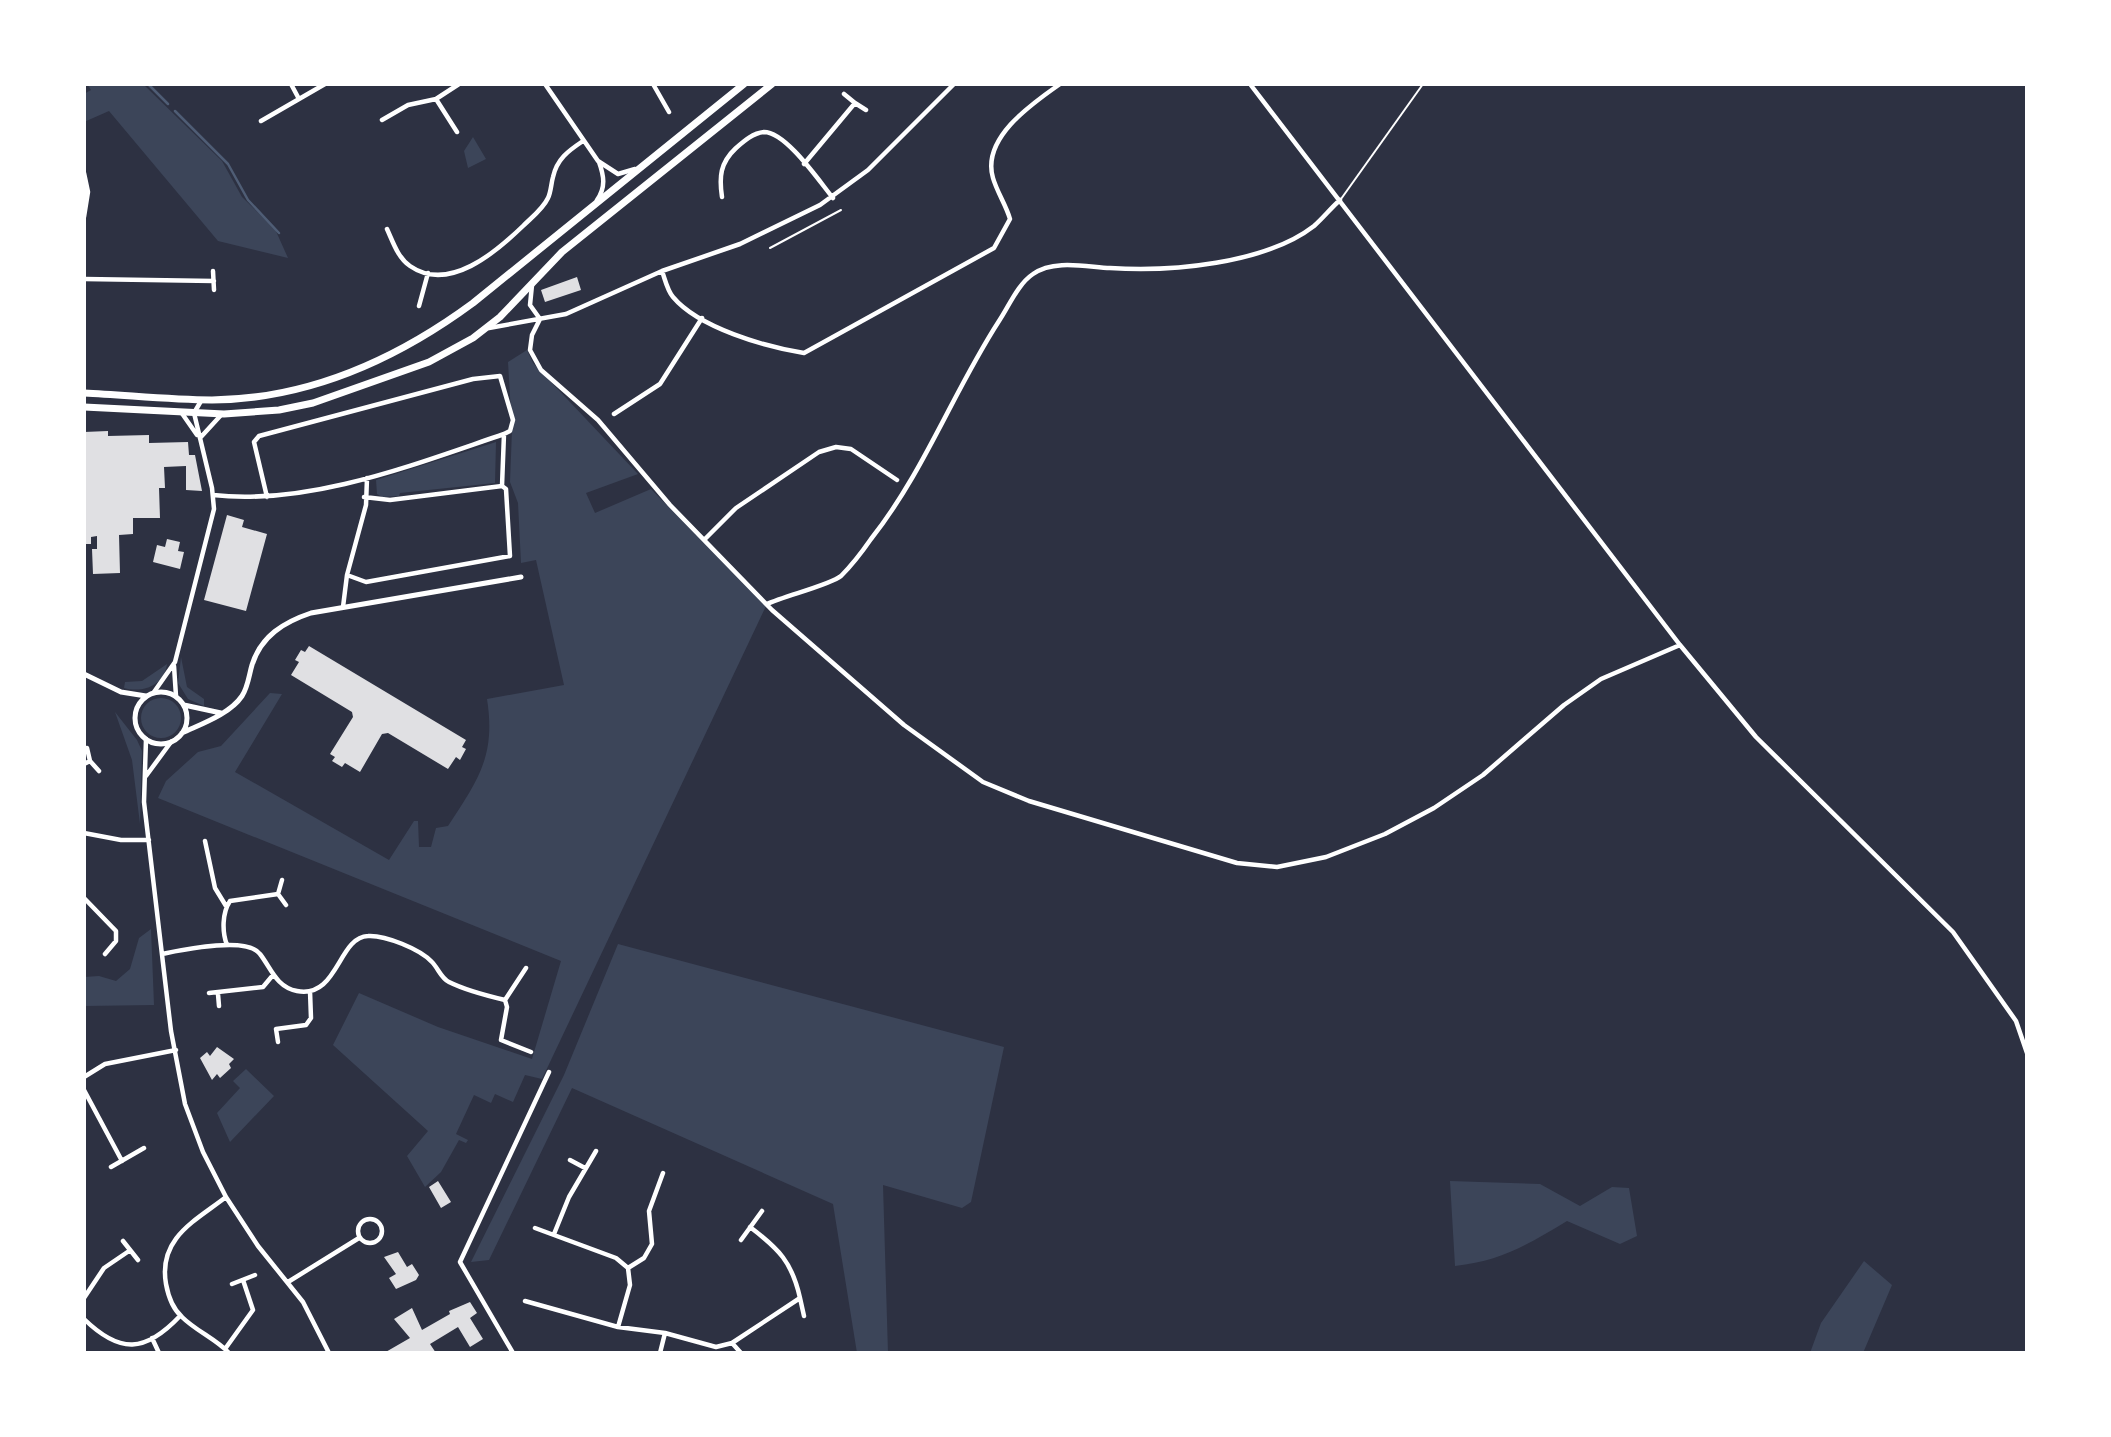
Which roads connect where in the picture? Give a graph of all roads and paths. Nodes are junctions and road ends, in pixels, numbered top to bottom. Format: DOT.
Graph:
graph roads {
  1 [pos="291,84"];
  2 [pos="326,84"];
  3 [pos="458,84"];
  4 [pos="545,84"];
  5 [pos="653,84"];
  6 [pos="744,84"];
  7 [pos="772,84"];
  8 [pos="954,84"];
  9 [pos="1060,84"];
  10 [pos="1250,84"];
  11 [pos="1423,84"];
  12 [pos="844,94"];
  13 [pos="299,99"];
  14 [pos="436,99"];
  15 [pos="855,103"];
  16 [pos="866,110"];
  17 [pos="669,113"];
  18 [pos="382,120"];
  19 [pos="261,121"];
  20 [pos="457,132"];
  21 [pos="583,141"];
  22 [pos="653,158"];
  23 [pos="598,161"];
  24 [pos="804,164"];
  25 [pos="84,173"];
  26 [pos="722,197"];
  27 [pos="833,198"];
  28 [pos="1340,200"];
  29 [pos="841,210"];
  30 [pos="582,216"];
  31 [pos="84,217"];
  32 [pos="387,229"];
  33 [pos="770,248"];
  34 [pos="213,271"];
  35 [pos="662,271"];
  36 [pos="428,274"];
  37 [pos="84,279"];
  38 [pos="533,280"];
  39 [pos="214,281"];
  40 [pos="214,290"];
  41 [pos="419,306"];
  42 [pos="702,318"];
  43 [pos="540,319"];
  44 [pos="482,331"];
  45 [pos="84,393"];
  46 [pos="202,399"];
  47 [pos="84,407"];
  48 [pos="181,412"];
  49 [pos="194,413"];
  50 [pos="222,414"];
  51 [pos="614,414"];
  52 [pos="504,434"];
  53 [pos="200,439"];
  54 [pos="367,478"];
  55 [pos="897,480"];
  56 [pos="502,486"];
  57 [pos="213,495"];
  58 [pos="267,497"];
  59 [pos="365,497"];
  60 [pos="704,540"];
  61 [pos="347,575"];
  62 [pos="522,578"];
  63 [pos="767,604"];
  64 [pos="343,607"];
  65 [pos="1680,645"];
  66 [pos="175,662"];
  67 [pos="87,676"];
  68 [pos="154,692"];
  69 [pos="146,695"];
  70 [pos="176,696"];
  71 [pos="184,705"];
  72 [pos="221,713"];
  73 [pos="182,733"];
  74 [pos="146,739"];
  75 [pos="171,742"];
  76 [pos="87,748"];
  77 [pos="90,761"];
  78 [pos="84,764"];
  79 [pos="99,771"];
  80 [pos="146,777"];
  81 [pos="84,833"];
  82 [pos="149,840"];
  83 [pos="205,841"];
  84 [pos="282,880"];
  85 [pos="278,894"];
  86 [pos="84,898"];
  87 [pos="286,905"];
  88 [pos="226,907"];
  89 [pos="227,945"];
  90 [pos="105,954"];
  91 [pos="162,954"];
  92 [pos="526,968"];
  93 [pos="273,975"];
  94 [pos="310,991"];
  95 [pos="209,993"];
  96 [pos="218,994"];
  97 [pos="505,1000"];
  98 [pos="219,1006"];
  99 [pos="278,1042"];
  100 [pos="176,1050"];
  101 [pos="531,1052"];
  102 [pos="2027,1053"];
  103 [pos="549,1072"];
  104 [pos="84,1077"];
  105 [pos="84,1090"];
  106 [pos="144,1148"];
  107 [pos="596,1151"];
  108 [pos="570,1160"];
  109 [pos="122,1161"];
  110 [pos="111,1167"];
  111 [pos="585,1168"];
  112 [pos="663,1173"];
  113 [pos="226,1197"];
  114 [pos="762,1211"];
  115 [pos="750,1227"];
  116 [pos="535,1228"];
  117 [pos="554,1234"];
  118 [pos="359,1238"];
  119 [pos="741,1240"];
  120 [pos="123,1241"];
  121 [pos="129,1251"];
  122 [pos="138,1260"];
  123 [pos="628,1268"];
  124 [pos="255,1275"];
  125 [pos="243,1280"];
  126 [pos="288,1282"];
  127 [pos="232,1284"];
  128 [pos="84,1298"];
  129 [pos="800,1298"];
  130 [pos="525,1301"];
  131 [pos="180,1316"];
  132 [pos="804,1316"];
  133 [pos="84,1319"];
  134 [pos="618,1326"];
  135 [pos="665,1334"];
  136 [pos="152,1338"];
  137 [pos="732,1343"];
  138 [pos="227,1351"];
  139 [pos="159,1353"];
  140 [pos="330,1353"];
  141 [pos="513,1353"];
  142 [pos="660,1353"];
  143 [pos="741,1353"];
  1 -- 13 [label="street"];
  2 -- 13 [label="street"];
  3 -- 14 [label="street"];
  4 -- 21 [label="street"];
  5 -- 17 [label="street"];
  6 -- 22 [label="highway"];
  7 -- 38 [label="highway"];
  8 -- 27 [label="street"];
  9 -- 42 [label="street"];
  10 -- 28 [label="street"];
  11 -- 28 [label="lane"];
  12 -- 15 [label="street"];
  13 -- 19 [label="street"];
  14 -- 18 [label="street"];
  14 -- 20 [label="street"];
  15 -- 16 [label="street"];
  15 -- 24 [label="street"];
  21 -- 23 [label="street"];
  21 -- 36 [label="street"];
  22 -- 23 [label="street"];
  22 -- 30 [label="highway"];
  23 -- 30 [label="street"];
  24 -- 26 [label="street"];
  24 -- 27 [label="street"];
  25 -- 31 [label="street"];
  27 -- 35 [label="street"];
  28 -- 63 [label="street"];
  28 -- 65 [label="street"];
  29 -- 33 [label="path"];
  30 -- 46 [label="highway"];
  32 -- 36 [label="street"];
  34 -- 39 [label="street"];
  35 -- 42 [label="street"];
  35 -- 43 [label="street"];
  36 -- 41 [label="street"];
  37 -- 39 [label="street"];
  38 -- 43 [label="street"];
  38 -- 44 [label="highway"];
  39 -- 40 [label="street"];
  42 -- 51 [label="street"];
  43 -- 44 [label="street"];
  43 -- 60 [label="street"];
  44 -- 50 [label="highway"];
  45 -- 46 [label="highway"];
  46 -- 49 [label="street"];
  47 -- 48 [label="highway"];
  48 -- 49 [label="highway"];
  48 -- 53 [label="street"];
  49 -- 50 [label="highway"];
  49 -- 53 [label="street"];
  50 -- 53 [label="street"];
  52 -- 54 [label="street"];
  52 -- 56 [label="street"];
  52 -- 58 [label="street"];
  53 -- 57 [label="street"];
  54 -- 58 [label="street"];
  54 -- 59 [label="street"];
  55 -- 60 [label="street"];
  56 -- 59 [label="street"];
  56 -- 61 [label="street"];
  57 -- 58 [label="street"];
  57 -- 66 [label="street"];
  59 -- 61 [label="street"];
  60 -- 63 [label="street"];
  61 -- 64 [label="street"];
  62 -- 64 [label="street"];
  63 -- 65 [label="street"];
  64 -- 72 [label="street"];
  65 -- 102 [label="street"];
  66 -- 68 [label="street"];
  66 -- 70 [label="street"];
  67 -- 69 [label="street"];
  68 -- 69 [label="street"];
  68 -- 70 [label="street"];
  69 -- 74 [label="street"];
  70 -- 71 [label="street"];
  71 -- 72 [label="street"];
  71 -- 73 [label="street"];
  72 -- 73 [label="street"];
  73 -- 75 [label="street"];
  74 -- 75 [label="street"];
  74 -- 80 [label="street"];
  75 -- 80 [label="street"];
  76 -- 77 [label="street"];
  77 -- 78 [label="street"];
  77 -- 79 [label="street"];
  80 -- 82 [label="street"];
  81 -- 82 [label="street"];
  82 -- 91 [label="street"];
  83 -- 88 [label="street"];
  84 -- 85 [label="street"];
  85 -- 87 [label="street"];
  85 -- 88 [label="street"];
  86 -- 90 [label="street"];
  88 -- 89 [label="street"];
  89 -- 91 [label="street"];
  89 -- 93 [label="street"];
  91 -- 100 [label="street"];
  92 -- 97 [label="street"];
  93 -- 94 [label="street"];
  93 -- 96 [label="street"];
  94 -- 97 [label="street"];
  94 -- 99 [label="street"];
  95 -- 96 [label="street"];
  96 -- 98 [label="street"];
  97 -- 101 [label="street"];
  100 -- 104 [label="street"];
  100 -- 113 [label="street"];
  103 -- 141 [label="street"];
  105 -- 109 [label="street"];
  106 -- 109 [label="street"];
  107 -- 111 [label="street"];
  108 -- 111 [label="street"];
  109 -- 110 [label="street"];
  111 -- 117 [label="street"];
  112 -- 123 [label="street"];
  113 -- 126 [label="street"];
  113 -- 131 [label="street"];
  114 -- 115 [label="street"];
  115 -- 119 [label="street"];
  115 -- 129 [label="street"];
  116 -- 117 [label="street"];
  117 -- 123 [label="street"];
  118 -- 118 [label="street"];
  118 -- 126 [label="street"];
  120 -- 121 [label="street"];
  121 -- 122 [label="street"];
  121 -- 128 [label="street"];
  123 -- 134 [label="street"];
  124 -- 125 [label="street"];
  125 -- 127 [label="street"];
  125 -- 138 [label="street"];
  126 -- 140 [label="street"];
  129 -- 132 [label="street"];
  129 -- 137 [label="street"];
  130 -- 134 [label="street"];
  131 -- 136 [label="street"];
  131 -- 138 [label="street"];
  133 -- 136 [label="street"];
  134 -- 135 [label="street"];
  135 -- 137 [label="street"];
  135 -- 142 [label="street"];
  136 -- 139 [label="street"];
  137 -- 143 [label="street"];
}
